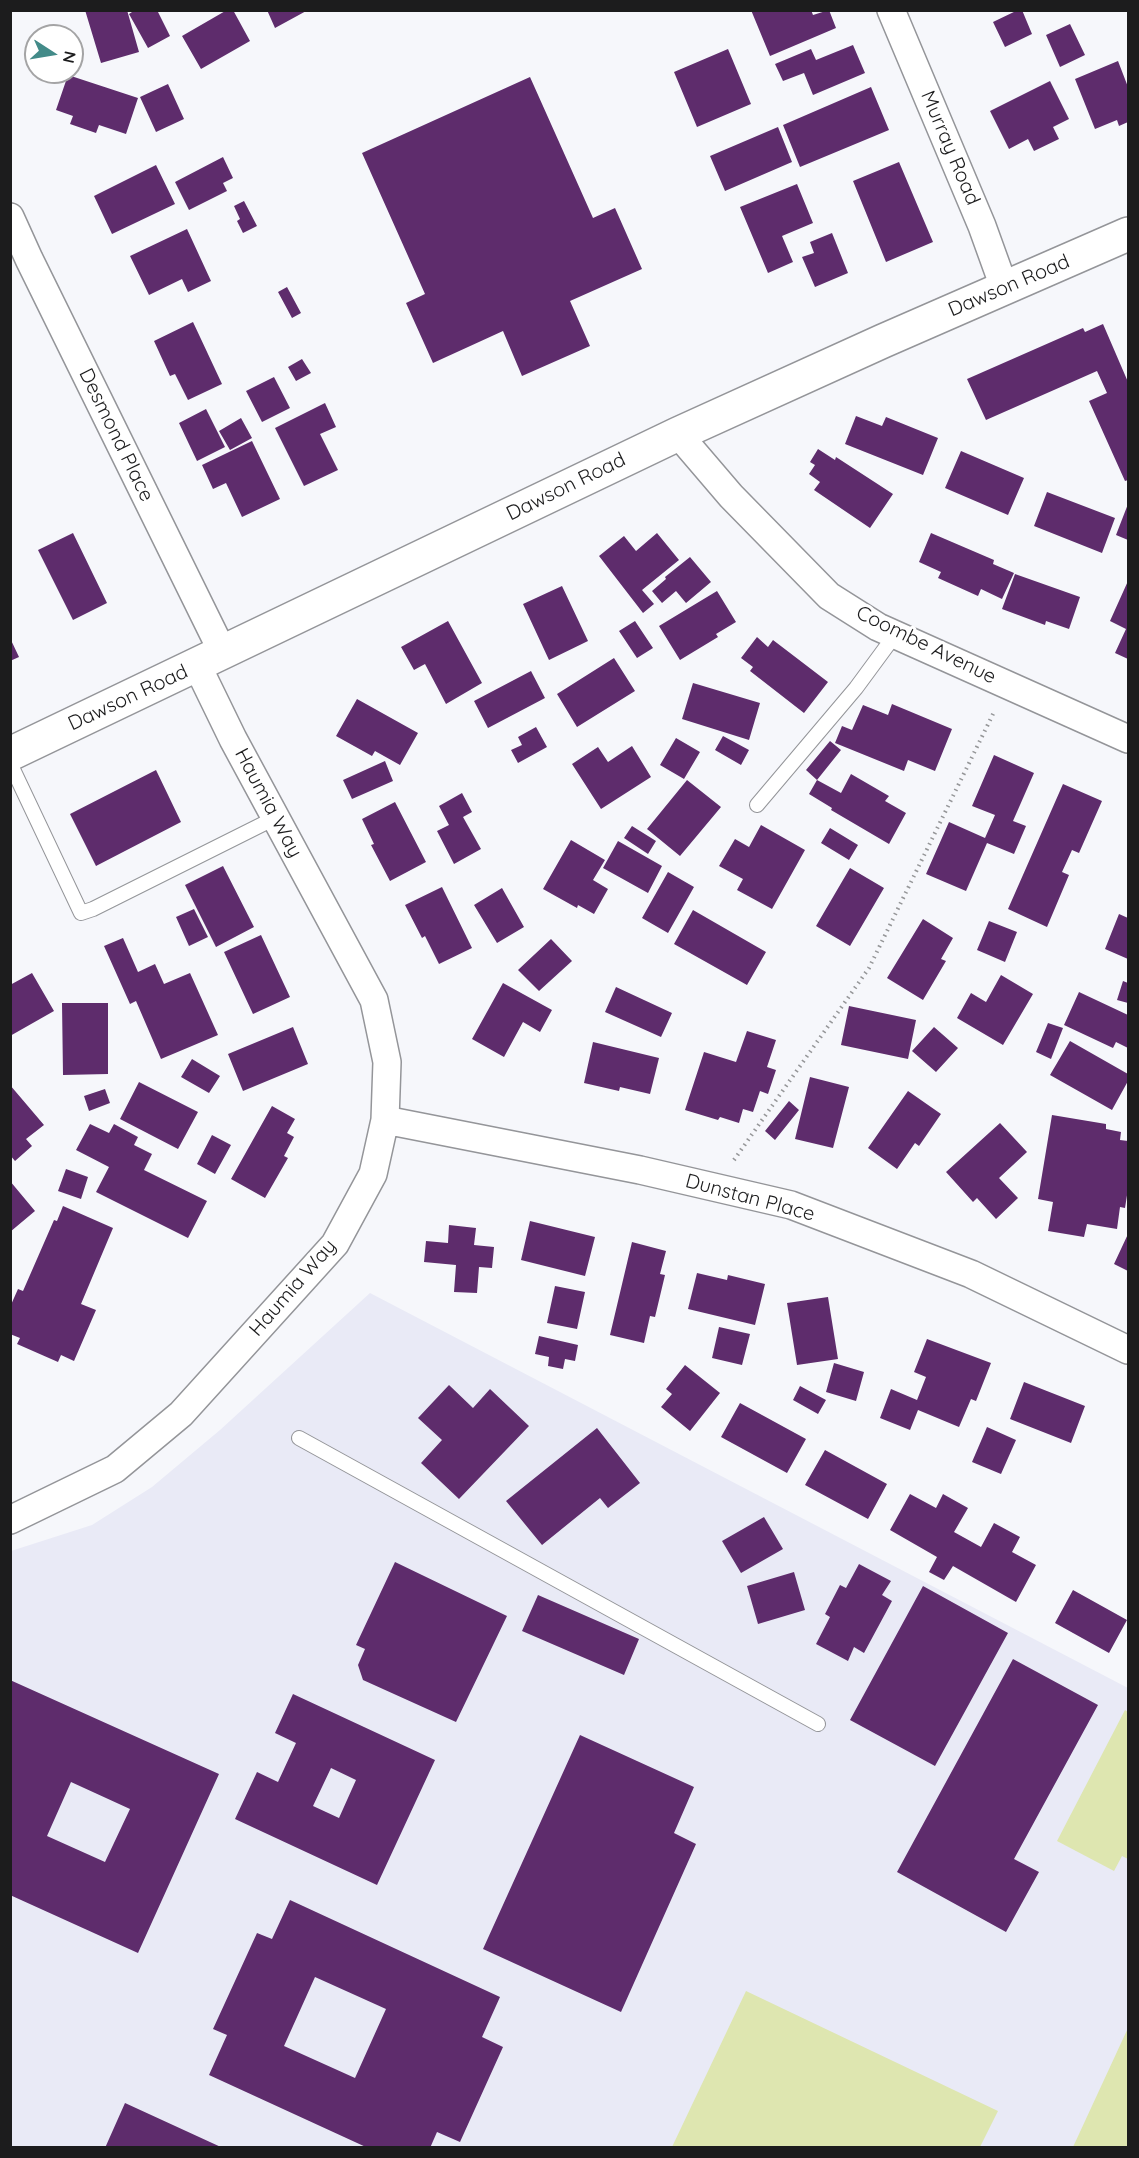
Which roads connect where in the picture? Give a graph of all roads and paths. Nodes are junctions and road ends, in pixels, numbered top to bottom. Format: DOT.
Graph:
graph roads {
  1 [pos="891,10"];
  2 [pos="10,217"];
  3 [pos="1128,234"];
  4 [pos="1004,287"];
  5 [pos="678,434"];
  6 [pos="895,634"];
  7 [pos="210,659"];
  8 [pos="1008,684"];
  9 [pos="1128,739"];
  10 [pos="10,754"];
  11 [pos="10,763"];
  12 [pos="757,805"];
  13 [pos="275,818"];
  14 [pos="385,1120"];
  15 [pos="715,1188"];
  16 [pos="1128,1350"];
  17 [pos="299,1438"];
  18 [pos="10,1520"];
  19 [pos="818,1724"];
  1 -- 4 [label="street, Murray Road"];
  2 -- 7 [label="street, Desmond Place"];
  3 -- 4 [label="main road, Dawson Road"];
  4 -- 5 [label="main road, Dawson Road"];
  5 -- 6 [label="street, Coombe Avenue"];
  5 -- 7 [label="main road, Dawson Road"];
  6 -- 8 [label="street, Coombe Avenue"];
  6 -- 12 [label="lane"];
  7 -- 10 [label="main road, Dawson Road"];
  7 -- 13 [label="street, Haumia Way"];
  8 -- 9 [label="street, Coombe Avenue"];
  8 -- 15 [label="path"];
  11 -- 13 [label="lane"];
  13 -- 14 [label="street, Haumia Way"];
  14 -- 15 [label="street, Dunstan Place"];
  14 -- 18 [label="street, Haumia Way"];
  15 -- 16 [label="street, Dunstan Place"];
  17 -- 19 [label="lane"];
}
